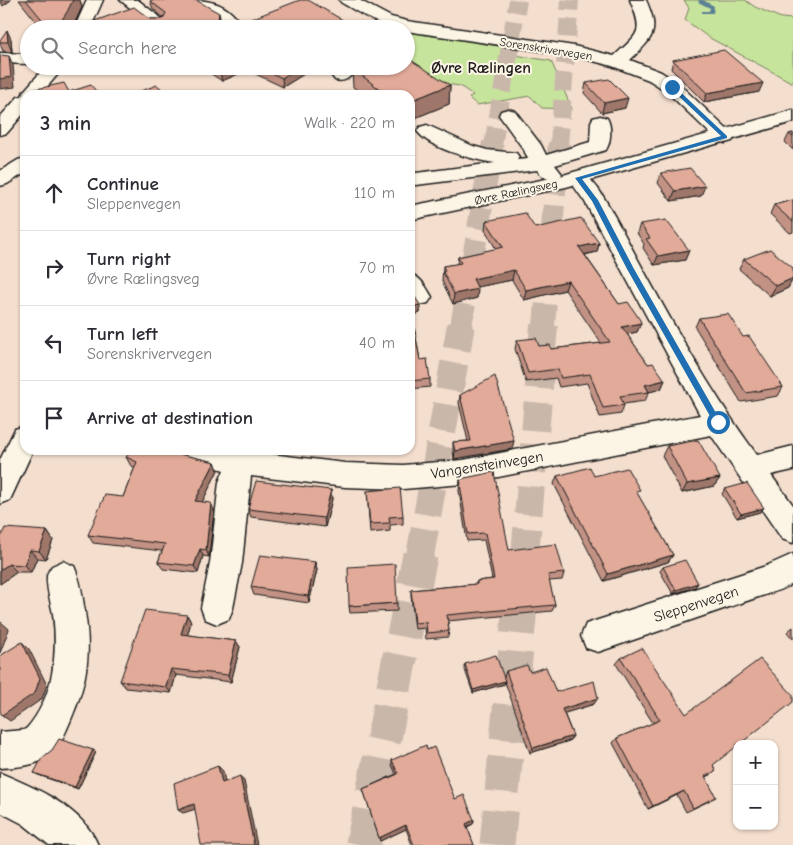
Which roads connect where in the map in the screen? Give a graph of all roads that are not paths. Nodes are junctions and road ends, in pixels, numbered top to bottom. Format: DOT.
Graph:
graph roads {
  1 [pos="95,0"];
  2 [pos="128,0"];
  3 [pos="198,0"];
  4 [pos="638,0"];
  5 [pos="357,2"];
  6 [pos="86,20"];
  7 [pos="155,20"];
  8 [pos="230,20"];
  9 [pos="377,20"];
  10 [pos="415,29"];
  11 [pos="0,58"];
  12 [pos="20,59"];
  13 [pos="618,62"];
  14 [pos="48,75"];
  15 [pos="34,90"];
  16 [pos="20,107"];
  17 [pos="508,115"];
  18 [pos="793,116"];
  19 [pos="600,122"];
  20 [pos="0,129"];
  21 [pos="427,131"];
  22 [pos="725,137"];
  23 [pos="538,159"];
  24 [pos="20,167"];
  25 [pos="416,179"];
  26 [pos="0,180"];
  27 [pos="568,180"];
  28 [pos="415,212"];
  29 [pos="718,422"];
  30 [pos="20,448"];
  31 [pos="215,455"];
  32 [pos="793,458"];
  33 [pos="241,462"];
  34 [pos="750,468"];
  35 [pos="0,491"];
  36 [pos="793,529"];
  37 [pos="793,568"];
  38 [pos="63,576"];
  39 [pos="217,608"];
  40 [pos="598,636"];
  41 [pos="0,750"];
  42 [pos="0,792"];
  43 [pos="78,845"];
  1 -- 6 [label="street"];
  2 -- 7 [label="street"];
  3 -- 8 [label="street"];
  4 -- 13 [label="street"];
  5 -- 9 [label="street, Sorenskrivervegen"];
  10 -- 13 [label="street, Sorenskrivervegen"];
  11 -- 12 [label="street"];
  13 -- 22 [label="street, Sorenskrivervegen"];
  14 -- 15 [label="street"];
  16 -- 20 [label="street"];
  17 -- 23 [label="street"];
  18 -- 22 [label="street, Øvre Rælingsveg"];
  19 -- 23 [label="street"];
  21 -- 23 [label="street"];
  22 -- 27 [label="street, Øvre Rælingsveg"];
  23 -- 25 [label="street"];
  23 -- 27 [label="street"];
  24 -- 26 [label="street"];
  27 -- 28 [label="street, Øvre Rælingsveg"];
  27 -- 29 [label="street"];
  29 -- 33 [label="street, Vangensteinvegen"];
  29 -- 34 [label="street"];
  30 -- 35 [label="street"];
  31 -- 33 [label="street, Vangensteinvegen"];
  32 -- 34 [label="street"];
  33 -- 39 [label="street"];
  34 -- 36 [label="street"];
  37 -- 40 [label="street, Sleppenvegen"];
  38 -- 41 [label="street"];
  42 -- 43 [label="street"];
}
